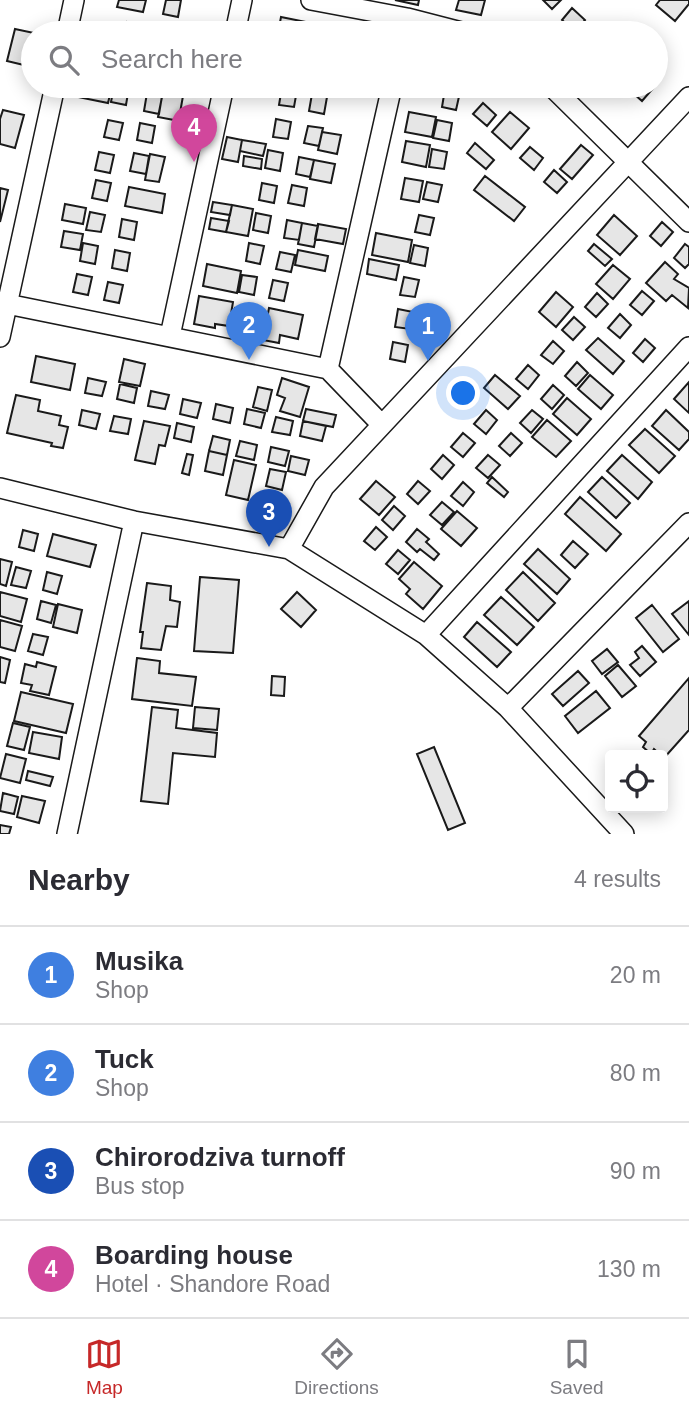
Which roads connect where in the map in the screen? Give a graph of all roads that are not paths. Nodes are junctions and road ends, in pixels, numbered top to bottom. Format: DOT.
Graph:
graph roads {
  1 [pos="74,0"];
  2 [pos="242,0"];
  3 [pos="311,0"];
  4 [pos="70,21"];
  5 [pos="238,21"];
  6 [pos="390,21"];
  7 [pos="689,97"];
  8 [pos="52,98"];
  9 [pos="221,98"];
  10 [pos="389,98"];
  11 [pos="563,98"];
  12 [pos="629,161"];
  13 [pos="689,222"];
  14 [pos="7,304"];
  15 [pos="170,336"];
  16 [pos="0,337"];
  17 [pos="689,347"];
  18 [pos="328,369"];
  19 [pos="381,424"];
  20 [pos="0,488"];
  21 [pos="134,521"];
  22 [pos="689,523"];
  23 [pos="289,549"];
  24 [pos="426,635"];
  25 [pos="508,708"];
  26 [pos="67,834"];
  27 [pos="624,834"];
  1 -- 4 [label="street"];
  2 -- 5 [label="street"];
  3 -- 6 [label="street"];
  7 -- 12 [label="street"];
  8 -- 14 [label="street"];
  9 -- 15 [label="street"];
  10 -- 18 [label="street"];
  11 -- 12 [label="street"];
  12 -- 13 [label="street"];
  12 -- 19 [label="street"];
  14 -- 15 [label="street"];
  14 -- 16 [label="street"];
  15 -- 18 [label="street"];
  17 -- 24 [label="street"];
  18 -- 19 [label="street"];
  19 -- 23 [label="street"];
  20 -- 21 [label="street"];
  21 -- 23 [label="street"];
  21 -- 26 [label="street"];
  22 -- 25 [label="street"];
  23 -- 24 [label="street"];
  24 -- 25 [label="street"];
  25 -- 27 [label="street"];
}
